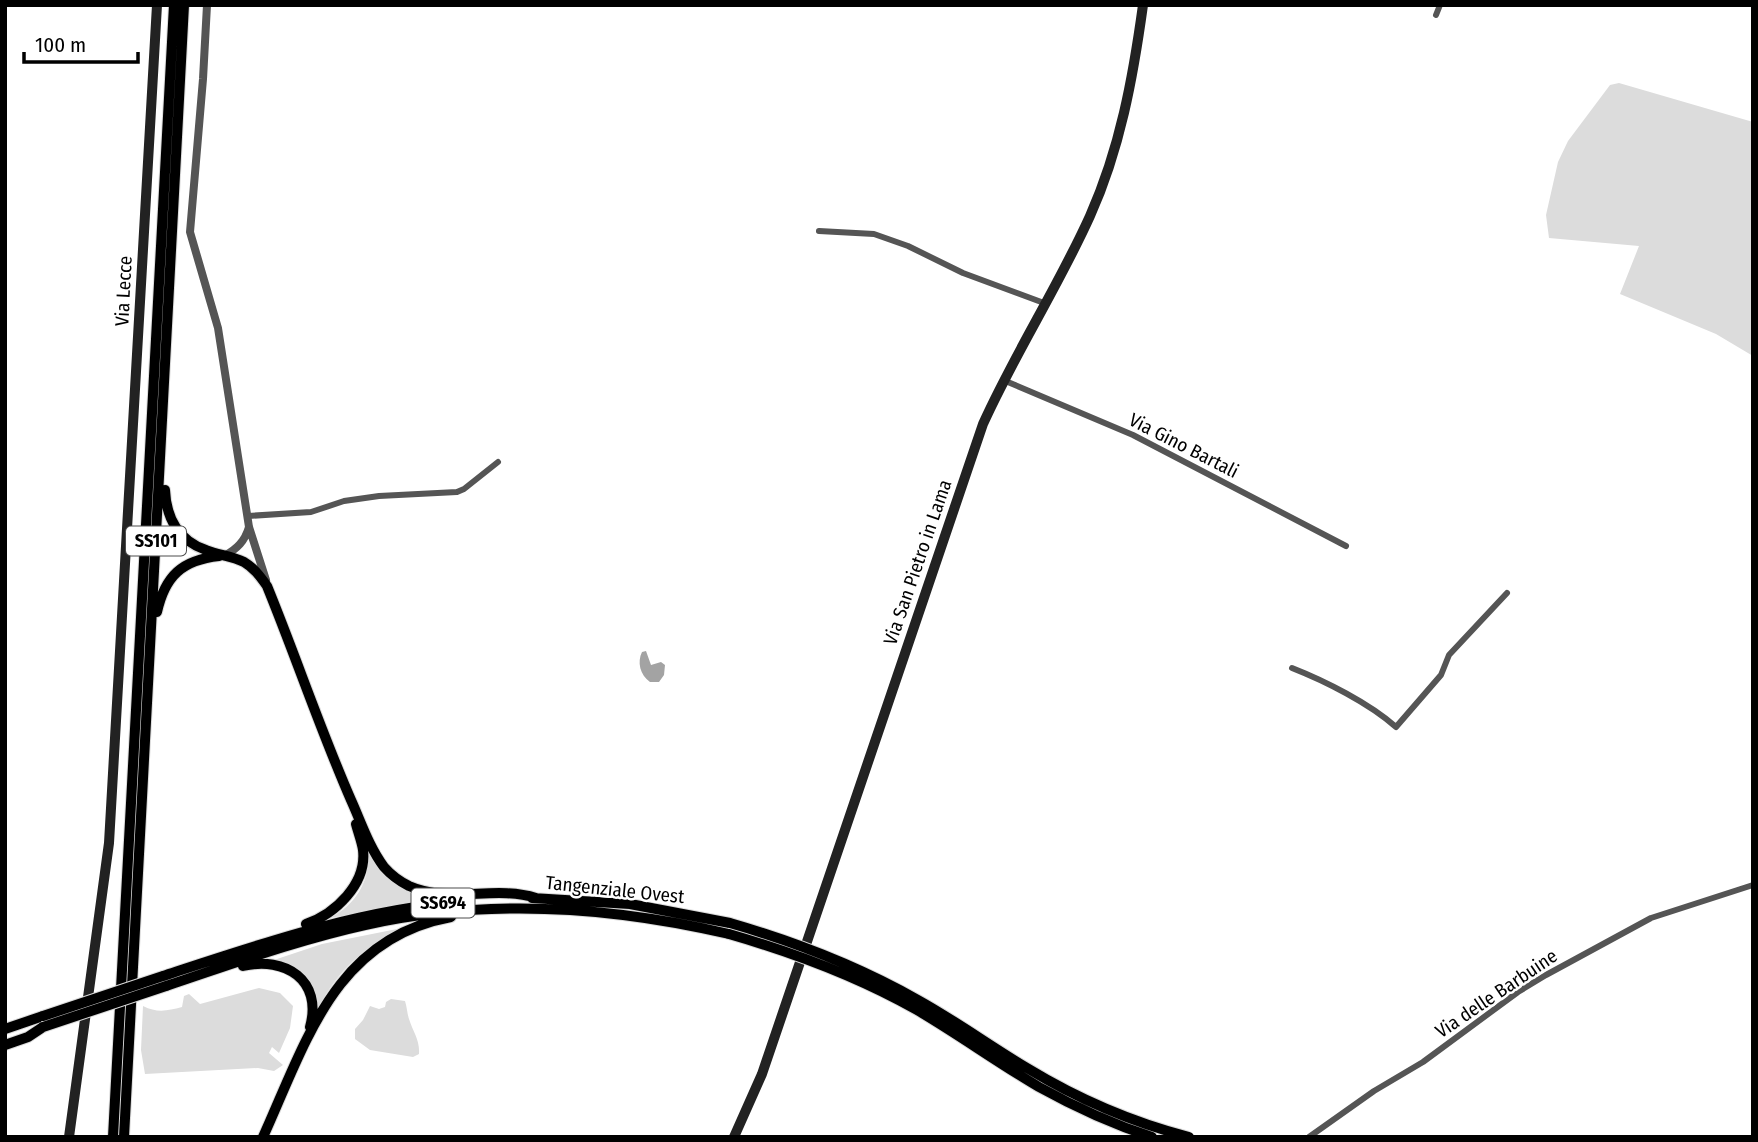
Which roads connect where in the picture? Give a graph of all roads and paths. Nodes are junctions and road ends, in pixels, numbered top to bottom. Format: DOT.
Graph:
graph roads {
  1 [pos="157,5"];
  2 [pos="174,5"];
  3 [pos="184,5"];
  4 [pos="206,5"];
  5 [pos="1143,5"];
  6 [pos="1440,5"];
  7 [pos="1436,15"];
  8 [pos="819,231"];
  9 [pos="1044,303"];
  10 [pos="1003,380"];
  11 [pos="164,391"];
  12 [pos="498,462"];
  13 [pos="248,516"];
  14 [pos="248,527"];
  15 [pos="1346,546"];
  16 [pos="224,556"];
  17 [pos="1507,593"];
  18 [pos="273,601"];
  19 [pos="1292,668"];
  20 [pos="147,712"];
  21 [pos="346,787"];
  22 [pos="1753,885"];
  23 [pos="536,898"];
  24 [pos="555,908"];
  25 [pos="730,929"];
  26 [pos="223,956"];
  27 [pos="165,981"];
  28 [pos="43,1022"];
  29 [pos="5,1029"];
  30 [pos="5,1040"];
  31 [pos="5,1045"];
  32 [pos="304,1045"];
  33 [pos="68,1137"];
  34 [pos="113,1137"];
  35 [pos="127,1137"];
  36 [pos="263,1137"];
  37 [pos="734,1137"];
  38 [pos="1152,1137"];
  39 [pos="1189,1137"];
  40 [pos="1309,1137"];
  1 -- 33 [label="main road, Via Lecce"];
  2 -- 34 [label="highway, SS101"];
  3 -- 11 [label="highway, SS101"];
  4 -- 13 [label="street"];
  5 -- 9 [label="main road, Via San Pietro in Lama"];
  6 -- 7 [label="street"];
  8 -- 9 [label="street"];
  9 -- 10 [label="main road, Via San Pietro in Lama"];
  10 -- 15 [label="street, Via Gino Bartali"];
  10 -- 37 [label="main road, Via San Pietro in Lama"];
  11 -- 16 [label="highway"];
  11 -- 20 [label="highway, SS101"];
  12 -- 13 [label="street"];
  13 -- 14 [label="street"];
  14 -- 16 [label="street"];
  14 -- 18 [label="street"];
  16 -- 18 [label="highway"];
  16 -- 20 [label="highway"];
  17 -- 19 [label="street"];
  18 -- 21 [label="highway"];
  20 -- 35 [label="highway, SS101"];
  21 -- 23 [label="highway"];
  21 -- 26 [label="highway"];
  22 -- 40 [label="street, Via delle Barbuine"];
  23 -- 25 [label="highway, Tangenziale Ovest / SS694"];
  23 -- 26 [label="highway, Tangenziale Ovest / SS694"];
  24 -- 25 [label="highway, Tangenziale Ovest / SS694"];
  24 -- 27 [label="highway, Tangenziale Ovest / SS694"];
  24 -- 32 [label="highway"];
  25 -- 38 [label="highway, Tangenziale Ovest / SS694, bridge"];
  25 -- 39 [label="highway, Tangenziale Ovest / SS694, bridge"];
  26 -- 27 [label="highway, Tangenziale Ovest / SS694"];
  27 -- 28 [label="highway, Tangenziale Ovest / SS694, bridge"];
  27 -- 32 [label="highway"];
  28 -- 29 [label="highway, Tangenziale Ovest / SS694"];
  28 -- 30 [label="highway, Tangenziale Ovest / SS694"];
  28 -- 31 [label="highway"];
  32 -- 36 [label="highway"];
}
